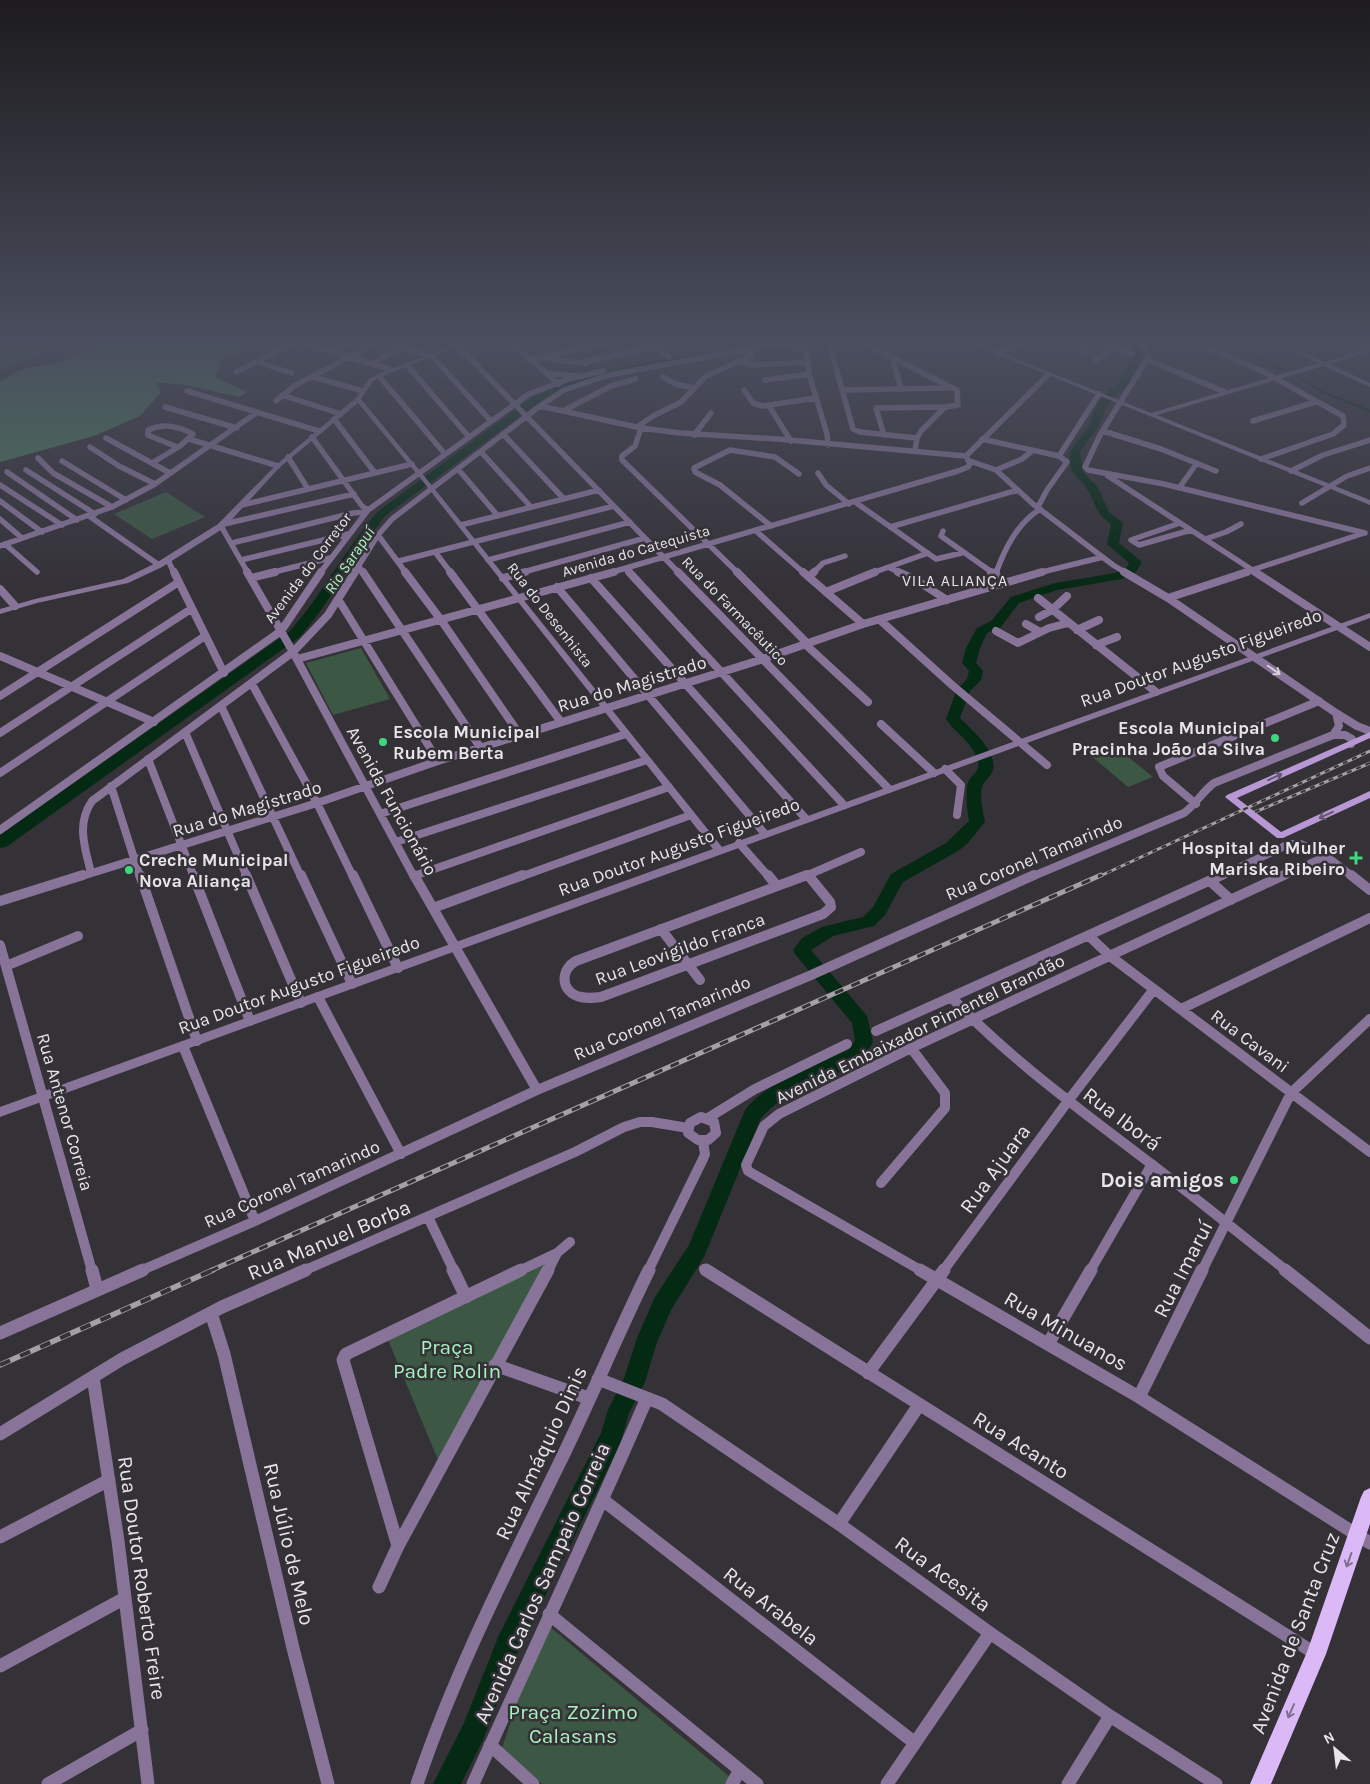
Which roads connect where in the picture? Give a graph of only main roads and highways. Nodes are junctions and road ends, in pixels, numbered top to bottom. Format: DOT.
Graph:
graph roads {
  1 [pos="1370,735"];
  2 [pos="1370,794"];
  3 [pos="1370,1497"];
  4 [pos="1364,1539"];
  5 [pos="1260,1784"];
  2 -- 1 [label="main road, one-way"];
  3 -- 4 [label="main road, Avenida de Santa Cruz"];
  4 -- 5 [label="main road, Avenida de Santa Cruz, one-way"];
}
